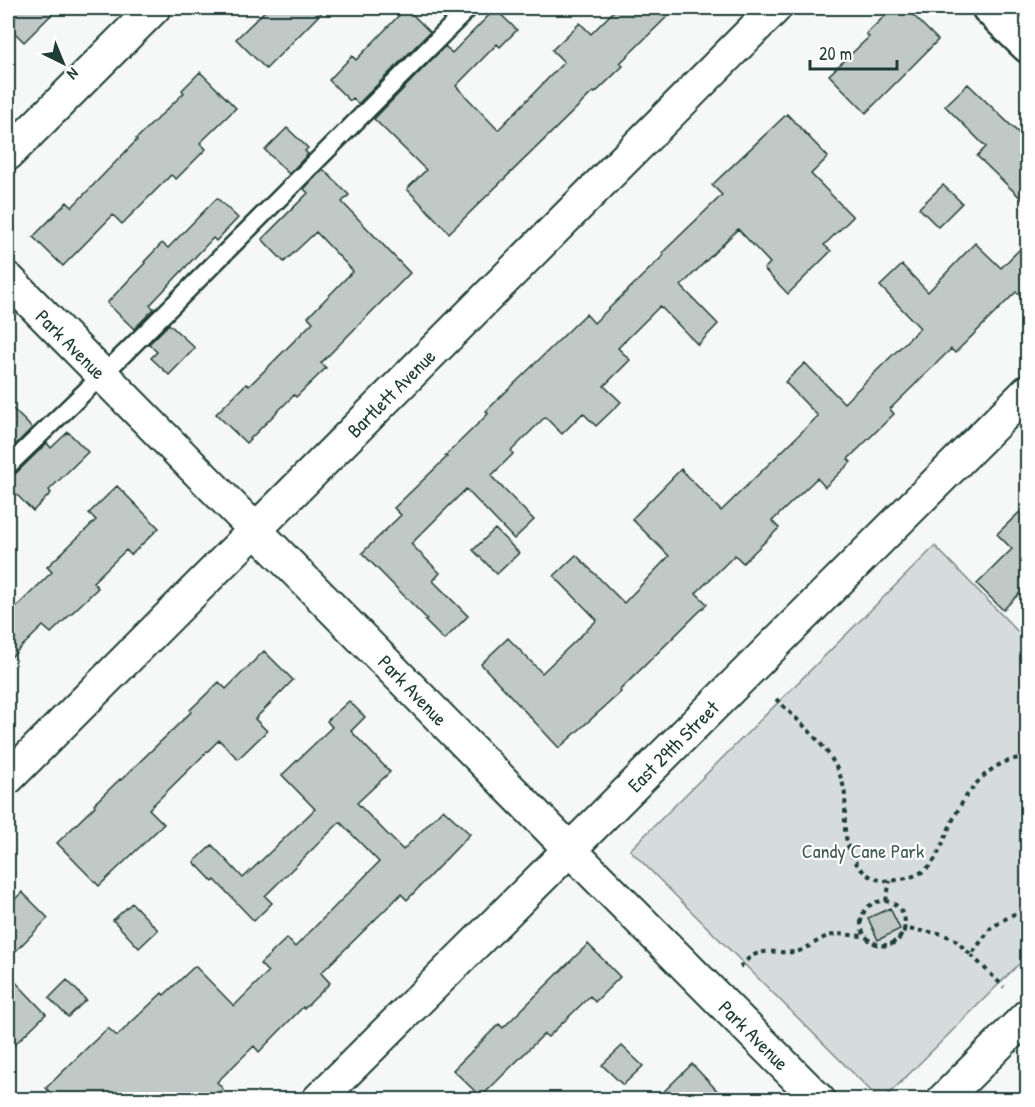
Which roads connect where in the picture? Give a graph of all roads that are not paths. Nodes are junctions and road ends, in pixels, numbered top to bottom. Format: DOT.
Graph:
graph roads {
  1 [pos="154,8"];
  2 [pos="469,8"];
  3 [pos="775,8"];
  4 [pos="989,8"];
  5 [pos="1028,46"];
  6 [pos="8,154"];
  7 [pos="8,279"];
  8 [pos="102,375"];
  9 [pos="1028,391"];
  10 [pos="8,466"];
  11 [pos="255,529"];
  12 [pos="8,778"];
  13 [pos="570,850"];
  14 [pos="1028,1015"];
  15 [pos="318,1100"];
  16 [pos="819,1100"];
  17 [pos="943,1100"];
  1 -- 6 [label="street"];
  2 -- 8 [label="lane"];
  3 -- 11 [label="street, Bartlett Avenue"];
  4 -- 5 [label="street"];
  7 -- 8 [label="street, Park Avenue"];
  8 -- 10 [label="lane"];
  8 -- 11 [label="street, Park Avenue"];
  9 -- 13 [label="street, East 29th Street"];
  11 -- 12 [label="street, Bartlett Avenue"];
  11 -- 13 [label="street, Park Avenue"];
  13 -- 15 [label="street, East 29th Street"];
  13 -- 16 [label="street, Park Avenue"];
  14 -- 17 [label="street"];
}
